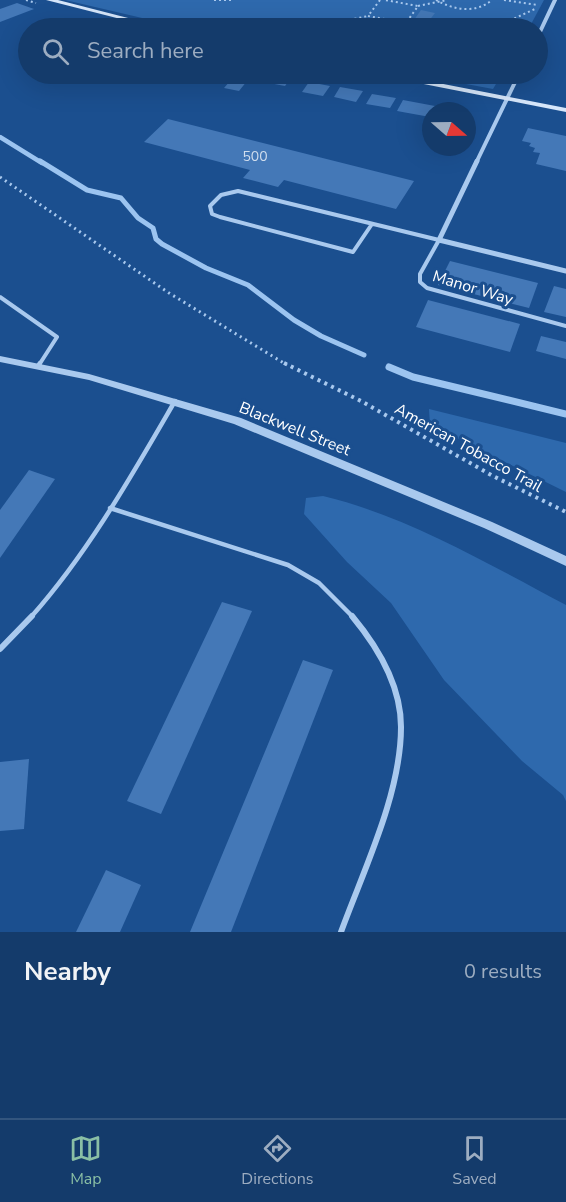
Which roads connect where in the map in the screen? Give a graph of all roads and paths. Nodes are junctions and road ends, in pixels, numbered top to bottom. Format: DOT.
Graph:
graph roads {
  1 [pos="49,0"];
  2 [pos="214,0"];
  3 [pos="231,0"];
  4 [pos="380,0"];
  5 [pos="385,0"];
  6 [pos="447,0"];
  7 [pos="492,0"];
  8 [pos="504,0"];
  9 [pos="542,0"];
  10 [pos="555,0"];
  11 [pos="437,1"];
  12 [pos="418,6"];
  13 [pos="539,6"];
  14 [pos="551,8"];
  15 [pos="368,16"];
  16 [pos="117,18"];
  17 [pos="358,18"];
  18 [pos="379,18"];
  19 [pos="410,18"];
  20 [pos="516,18"];
  21 [pos="546,18"];
  22 [pos="435,84"];
  23 [pos="514,84"];
  24 [pos="507,98"];
  25 [pos="566,110"];
  26 [pos="0,177"];
  27 [pos="372,224"];
  28 [pos="439,240"];
  29 [pos="566,271"];
  30 [pos="0,297"];
  31 [pos="566,326"];
  32 [pos="0,359"];
  33 [pos="38,366"];
  34 [pos="175,401"];
  35 [pos="110,508"];
  36 [pos="566,512"];
  37 [pos="566,561"];
  38 [pos="0,649"];
  39 [pos="341,932"];
  1 -- 16 [label="main road"];
  2 -- 3 [label="path"];
  4 -- 15 [label="path"];
  5 -- 12 [label="path"];
  6 -- 11 [label="path"];
  7 -- 11 [label="path"];
  8 -- 13 [label="path"];
  9 -- 13 [label="path"];
  10 -- 14 [label="street"];
  11 -- 12 [label="path"];
  12 -- 19 [label="path"];
  13 -- 14 [label="path"];
  13 -- 20 [label="path"];
  14 -- 21 [label="street"];
  15 -- 17 [label="path"];
  15 -- 18 [label="path"];
  22 -- 24 [label="main road"];
  23 -- 24 [label="street"];
  24 -- 25 [label="main road"];
  24 -- 28 [label="street"];
  26 -- 36 [label="path, American Tobacco Trail"];
  27 -- 27 [label="lane"];
  27 -- 28 [label="lane"];
  28 -- 29 [label="street"];
  28 -- 31 [label="lane, Manor Way"];
  30 -- 33 [label="lane"];
  32 -- 33 [label="street, Blackwell Street"];
  33 -- 34 [label="street, Blackwell Street"];
  34 -- 35 [label="lane"];
  34 -- 37 [label="street, Blackwell Street"];
  35 -- 38 [label="lane"];
  35 -- 39 [label="lane"];
}
